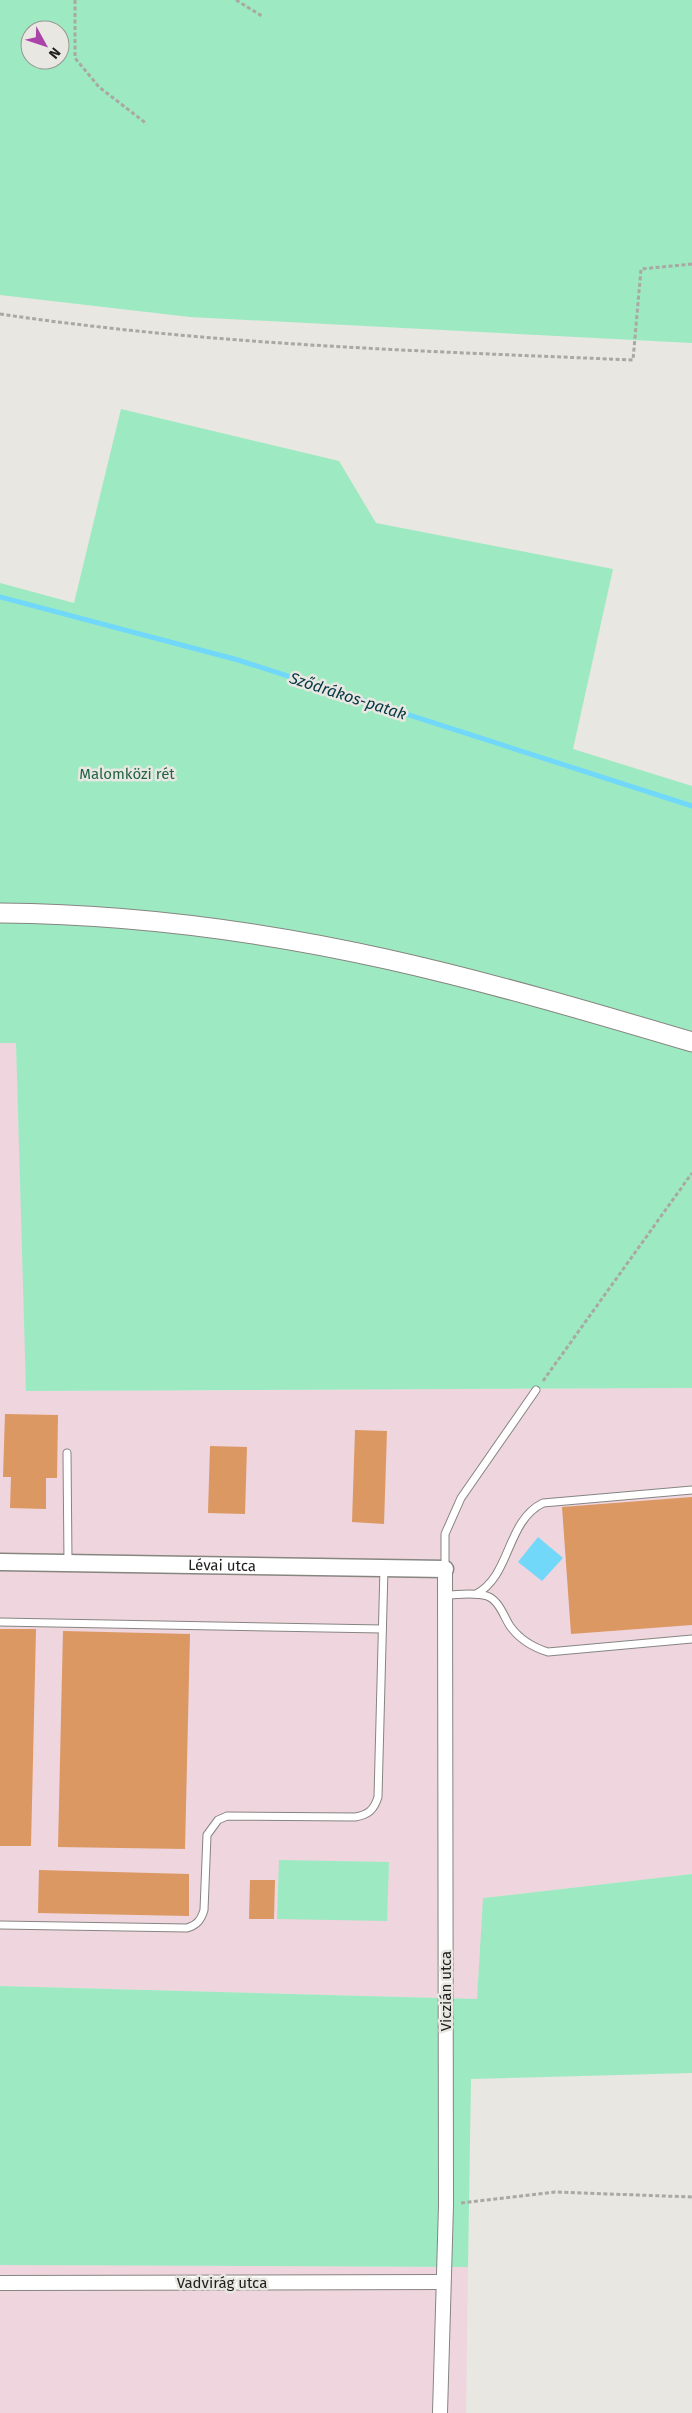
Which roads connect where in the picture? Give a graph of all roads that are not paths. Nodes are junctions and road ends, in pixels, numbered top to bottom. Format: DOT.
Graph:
graph roads {
  1 [pos="0,913"];
  2 [pos="692,1042"];
  3 [pos="536,1390"];
  4 [pos="67,1453"];
  5 [pos="692,1490"];
  6 [pos="0,1562"];
  7 [pos="68,1563"];
  8 [pos="384,1568"];
  9 [pos="445,1569"];
  10 [pos="475,1594"];
  11 [pos="444,1595"];
  12 [pos="0,1622"];
  13 [pos="382,1629"];
  14 [pos="692,1639"];
  15 [pos="0,1925"];
  16 [pos="443,2282"];
  17 [pos="0,2283"];
  18 [pos="440,2413"];
  1 -- 2 [label="main road"];
  3 -- 9 [label="lane"];
  4 -- 7 [label="lane"];
  5 -- 10 [label="lane"];
  6 -- 7 [label="street, Lévai utca"];
  7 -- 8 [label="street, Lévai utca"];
  8 -- 9 [label="street, Lévai utca"];
  8 -- 13 [label="lane"];
  9 -- 11 [label="street, Viczián utca"];
  10 -- 11 [label="lane"];
  10 -- 14 [label="lane"];
  11 -- 16 [label="street, Viczián utca"];
  12 -- 13 [label="lane"];
  13 -- 15 [label="lane"];
  16 -- 17 [label="street, Vadvirág utca"];
  16 -- 18 [label="street, Viczián utca"];
}
